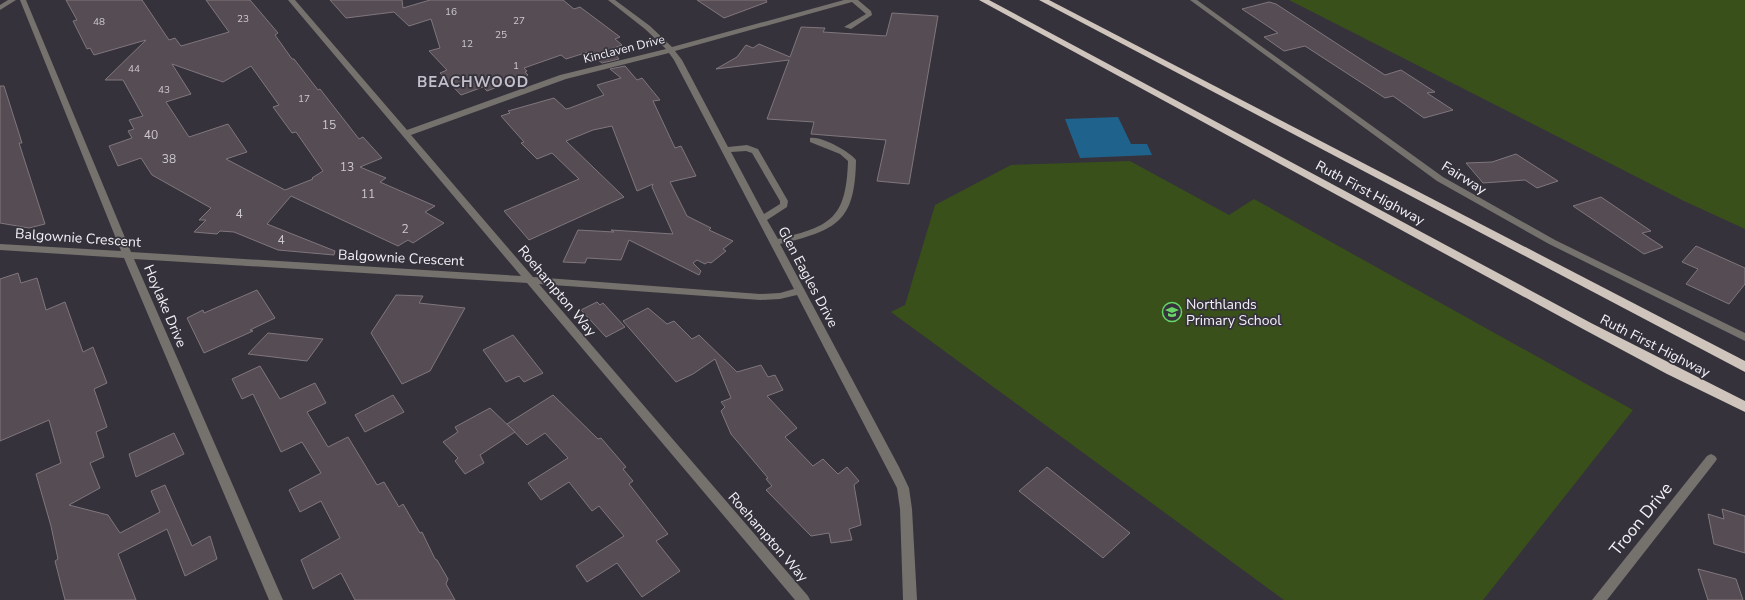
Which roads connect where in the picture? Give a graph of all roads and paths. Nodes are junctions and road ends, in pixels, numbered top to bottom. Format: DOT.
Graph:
graph roads {
  1 [pos="13,0"];
  2 [pos="23,0"];
  3 [pos="291,0"];
  4 [pos="611,0"];
  5 [pos="853,0"];
  6 [pos="983,0"];
  7 [pos="1043,0"];
  8 [pos="1193,0"];
  9 [pos="0,8"];
  10 [pos="848,27"];
  11 [pos="671,49"];
  12 [pos="405,134"];
  13 [pos="813,140"];
  14 [pos="725,150"];
  15 [pos="762,219"];
  16 [pos="774,243"];
  17 [pos="0,247"];
  18 [pos="128,256"];
  19 [pos="529,280"];
  20 [pos="800,291"];
  21 [pos="1745,337"];
  22 [pos="1745,367"];
  23 [pos="1745,407"];
  24 [pos="1711,459"];
  25 [pos="276,600"];
  26 [pos="803,600"];
  27 [pos="910,600"];
  28 [pos="1599,600"];
  1 -- 9 [label="street"];
  2 -- 18 [label="street, Hoylake Drive"];
  3 -- 12 [label="street, Roehampton Way"];
  4 -- 11 [label="street, Glen Eagles Drive"];
  5 -- 10 [label="street"];
  5 -- 11 [label="street, Kinclaven Drive"];
  6 -- 23 [label="highway, Ruth First Highway"];
  7 -- 22 [label="highway, Ruth First Highway"];
  8 -- 21 [label="street, Fairway"];
  11 -- 12 [label="street, Kinclaven Drive"];
  11 -- 14 [label="street, Glen Eagles Drive"];
  12 -- 19 [label="street, Roehampton Way"];
  13 -- 16 [label="street"];
  14 -- 15 [label="street, Glen Eagles Drive"];
  14 -- 15 [label="street"];
  15 -- 16 [label="street, Glen Eagles Drive"];
  16 -- 20 [label="street, Glen Eagles Drive"];
  17 -- 18 [label="street, Balgownie Crescent"];
  18 -- 19 [label="street, Balgownie Crescent"];
  18 -- 25 [label="street, Hoylake Drive"];
  19 -- 20 [label="street, Balgownie Crescent"];
  19 -- 26 [label="street, Roehampton Way"];
  20 -- 27 [label="street, Glen Eagles Drive"];
  24 -- 28 [label="street, Troon Drive"];
}
